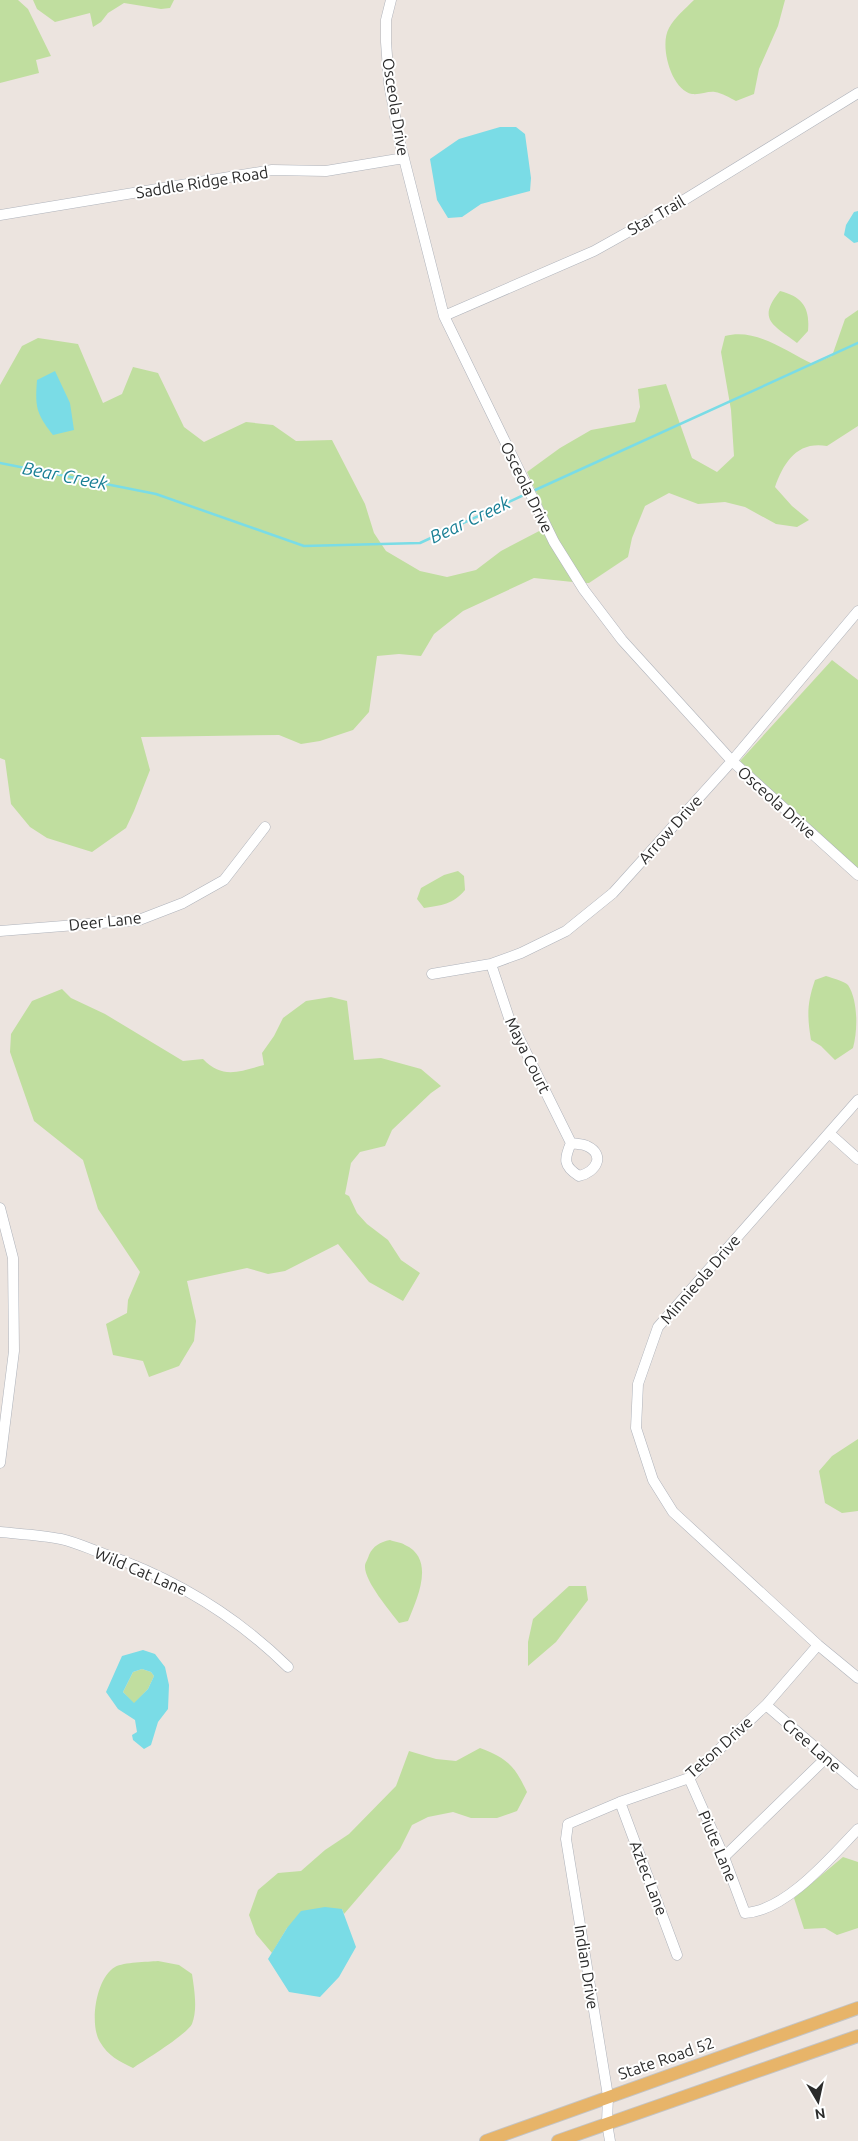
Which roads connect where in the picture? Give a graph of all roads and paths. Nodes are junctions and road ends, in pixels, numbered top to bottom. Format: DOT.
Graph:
graph roads {
  1 [pos="391,0"];
  2 [pos="858,93"];
  3 [pos="404,158"];
  4 [pos="0,215"];
  5 [pos="444,316"];
  6 [pos="858,611"];
  7 [pos="732,760"];
  8 [pos="266,827"];
  9 [pos="858,875"];
  10 [pos="0,931"];
  11 [pos="491,964"];
  12 [pos="432,974"];
  13 [pos="858,1100"];
  14 [pos="829,1133"];
  15 [pos="571,1143"];
  16 [pos="858,1159"];
  17 [pos="0,1208"];
  18 [pos="0,1464"];
  19 [pos="0,1532"];
  20 [pos="818,1645"];
  21 [pos="288,1667"];
  22 [pos="858,1678"];
  23 [pos="766,1705"];
  24 [pos="827,1757"];
  25 [pos="689,1778"];
  26 [pos="858,1784"];
  27 [pos="620,1802"];
  28 [pos="568,1824"];
  29 [pos="858,1829"];
  30 [pos="724,1857"];
  31 [pos="677,1955"];
  32 [pos="858,2008"];
  33 [pos="858,2036"];
  34 [pos="608,2102"];
  35 [pos="607,2123"];
  36 [pos="486,2141"];
  37 [pos="558,2141"];
  38 [pos="610,2141"];
  1 -- 3 [label="street, Osceola Drive"];
  2 -- 5 [label="street, Star Trail"];
  3 -- 4 [label="street, Saddle Ridge Road"];
  3 -- 5 [label="street, Osceola Drive"];
  5 -- 7 [label="street, Osceola Drive"];
  6 -- 7 [label="street, Arrow Drive"];
  7 -- 9 [label="street, Osceola Drive"];
  7 -- 11 [label="street, Arrow Drive"];
  8 -- 10 [label="street, Deer Lane"];
  11 -- 12 [label="street, Arrow Drive"];
  11 -- 15 [label="street, Maya Court"];
  13 -- 14 [label="street, Minnieola Drive"];
  14 -- 16 [label="street"];
  14 -- 20 [label="street, Minnieola Drive"];
  17 -- 18 [label="street"];
  19 -- 21 [label="street, Wild Cat Lane"];
  20 -- 22 [label="street, Minnieola Drive"];
  20 -- 23 [label="street, Teton Drive"];
  23 -- 24 [label="street, Cree Lane"];
  23 -- 25 [label="street, Teton Drive"];
  24 -- 26 [label="street, Cree Lane"];
  24 -- 30 [label="street"];
  25 -- 27 [label="street, Teton Drive"];
  25 -- 30 [label="street, Piute Lane"];
  27 -- 28 [label="street, Teton Drive"];
  27 -- 31 [label="street, Aztec Lane"];
  28 -- 34 [label="street, Indian Drive"];
  29 -- 30 [label="street, Piute Lane"];
  32 -- 34 [label="main road, State Road 52"];
  33 -- 35 [label="main road"];
  34 -- 35 [label="street, Indian Drive"];
  34 -- 36 [label="main road, State Road 52"];
  35 -- 37 [label="main road"];
  35 -- 38 [label="street, Indian Drive"];
}
